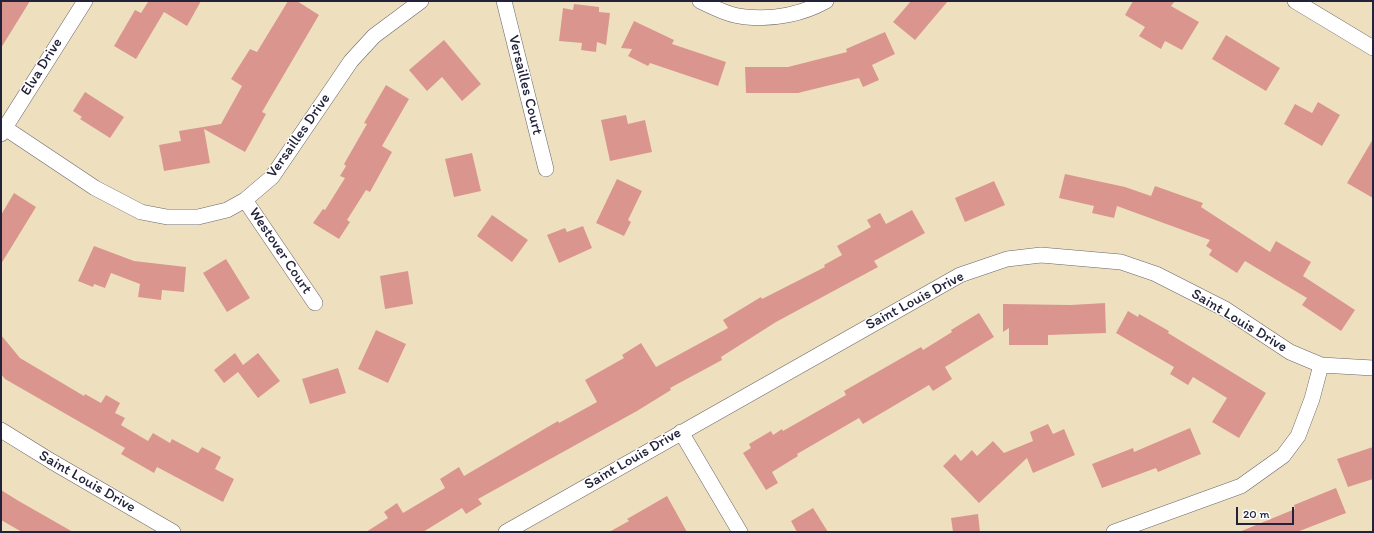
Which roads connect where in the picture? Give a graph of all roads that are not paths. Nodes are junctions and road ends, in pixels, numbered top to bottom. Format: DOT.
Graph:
graph roads {
  1 [pos="85,1"];
  2 [pos="421,1"];
  3 [pos="504,1"];
  4 [pos="700,1"];
  5 [pos="826,1"];
  6 [pos="1295,1"];
  7 [pos="1373,48"];
  8 [pos="3,131"];
  9 [pos="546,169"];
  10 [pos="245,200"];
  11 [pos="315,303"];
  12 [pos="1321,365"];
  13 [pos="1373,368"];
  14 [pos="1,430"];
  15 [pos="681,432"];
  16 [pos="173,532"];
  17 [pos="506,532"];
  18 [pos="740,532"];
  19 [pos="1114,532"];
  1 -- 8 [label="street, Elva Drive"];
  2 -- 10 [label="street, Versailles Drive"];
  3 -- 9 [label="street, Versailles Court"];
  4 -- 5 [label="street"];
  6 -- 7 [label="street"];
  8 -- 10 [label="street, Versailles Drive"];
  10 -- 11 [label="street, Westover Court"];
  12 -- 13 [label="street, Saint Louis Drive"];
  12 -- 15 [label="street, Saint Louis Drive"];
  12 -- 19 [label="street"];
  14 -- 16 [label="street, Saint Louis Drive"];
  15 -- 17 [label="street, Saint Louis Drive"];
  15 -- 18 [label="street"];
}
